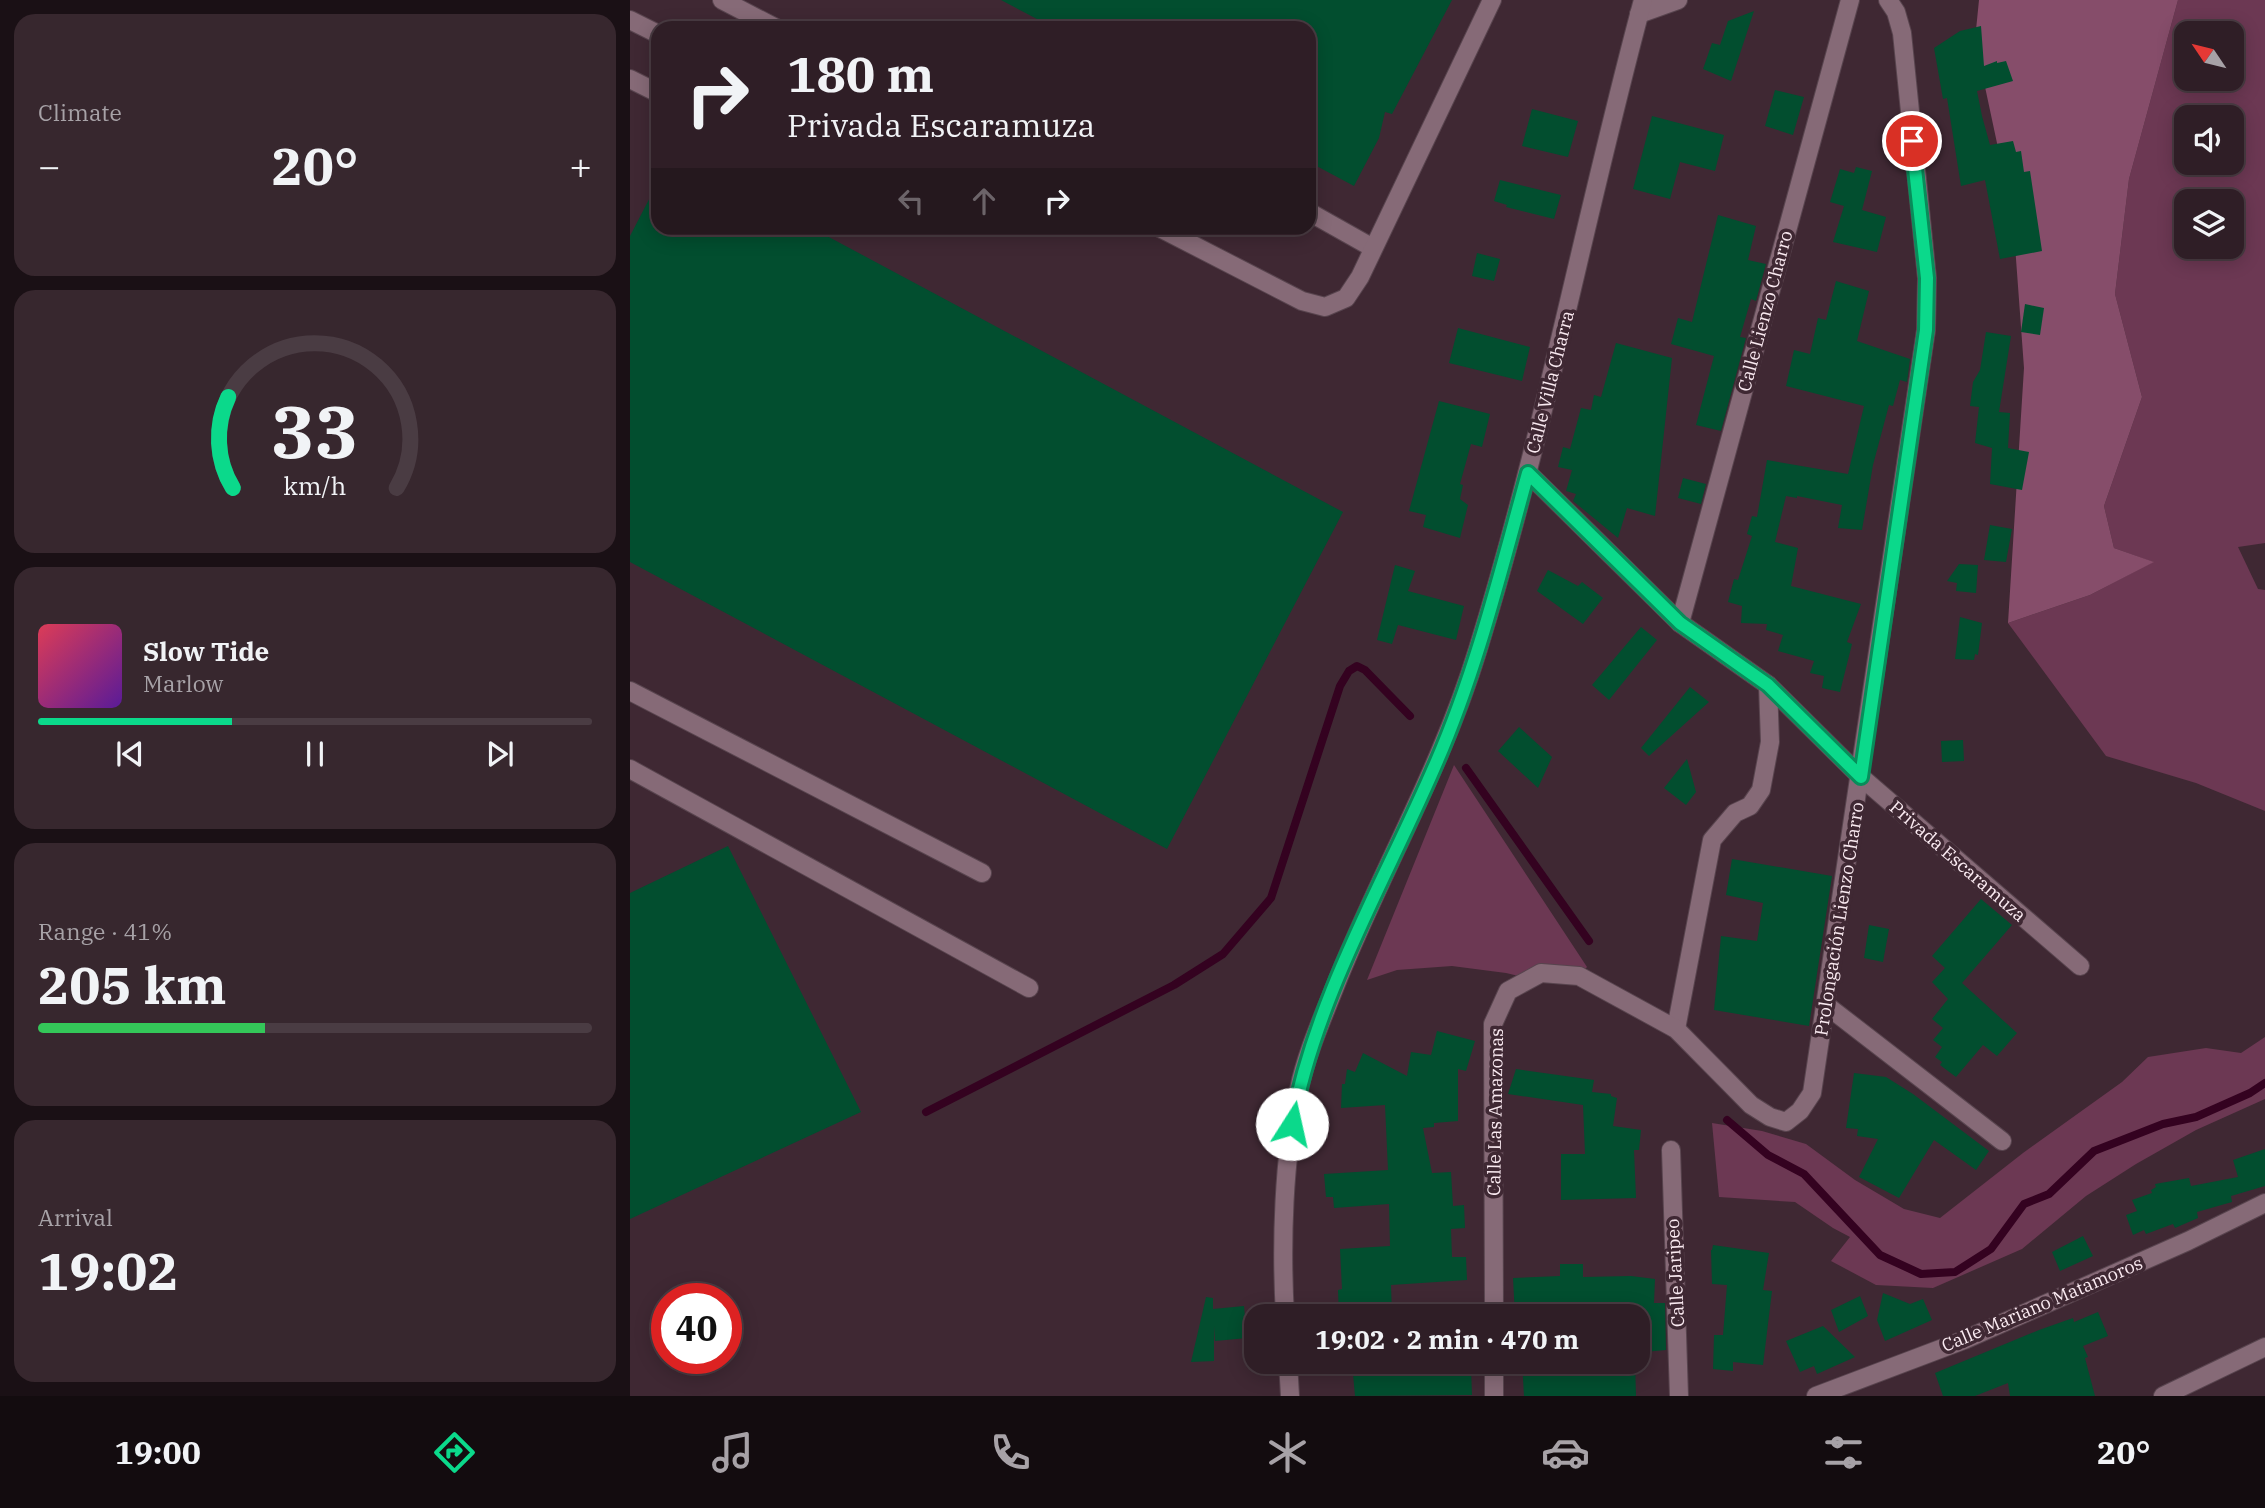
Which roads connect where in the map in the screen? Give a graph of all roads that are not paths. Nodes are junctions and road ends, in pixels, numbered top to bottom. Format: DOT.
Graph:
graph roads {
  1 [pos="722,0"];
  2 [pos="1492,0"];
  3 [pos="1678,0"];
  4 [pos="1850,0"];
  5 [pos="1888,0"];
  6 [pos="1641,7"];
  7 [pos="630,20"];
  8 [pos="762,21"];
  9 [pos="651,30"];
  10 [pos="630,79"];
  11 [pos="651,90"];
  12 [pos="1316,216"];
  13 [pos="1174,235"];
  14 [pos="1373,248"];
  15 [pos="1528,473"];
  16 [pos="1680,623"];
  17 [pos="1768,685"];
  18 [pos="630,691"];
  19 [pos="630,769"];
  20 [pos="1861,777"];
  21 [pos="982,873"];
  22 [pos="2080,966"];
  23 [pos="1029,988"];
  24 [pos="1826,1005"];
  25 [pos="1676,1029"];
  26 [pos="1786,1122"];
  27 [pos="2002,1141"];
  28 [pos="1671,1150"];
  29 [pos="2265,1203"];
  30 [pos="1285,1304"];
  31 [pos="1494,1304"];
  32 [pos="2265,1347"];
  33 [pos="1289,1374"];
  34 [pos="1494,1374"];
  35 [pos="1290,1396"];
  36 [pos="1494,1396"];
  37 [pos="1679,1396"];
  38 [pos="1816,1396"];
  39 [pos="2163,1396"];
  1 -- 8 [label="street"];
  2 -- 14 [label="street"];
  3 -- 6 [label="street"];
  4 -- 16 [label="street, Calle Lienzo Charro"];
  5 -- 20 [label="street, Prolongación Lienzo Charro"];
  6 -- 15 [label="street, Calle Villa Charra"];
  7 -- 9 [label="street"];
  10 -- 11 [label="street"];
  12 -- 14 [label="street"];
  13 -- 14 [label="street"];
  15 -- 16 [label="street, Privada Escaramuza"];
  15 -- 30 [label="street, Calle Villa Charra"];
  16 -- 17 [label="street, Privada Escaramuza"];
  17 -- 20 [label="street, Privada Escaramuza"];
  17 -- 25 [label="street"];
  18 -- 21 [label="street"];
  19 -- 23 [label="street"];
  20 -- 22 [label="street, Privada Escaramuza"];
  20 -- 24 [label="street, Prolongación Lienzo Charro"];
  24 -- 26 [label="street, Prolongación Lienzo Charro"];
  24 -- 27 [label="street"];
  25 -- 26 [label="street, Calle Las Amazonas"];
  25 -- 31 [label="street, Calle Las Amazonas"];
  28 -- 37 [label="street, Calle Jaripeo"];
  29 -- 38 [label="street, Calle Mariano Matamoros"];
  32 -- 39 [label="street"];
  33 -- 35 [label="street"];
  34 -- 36 [label="street"];
}
